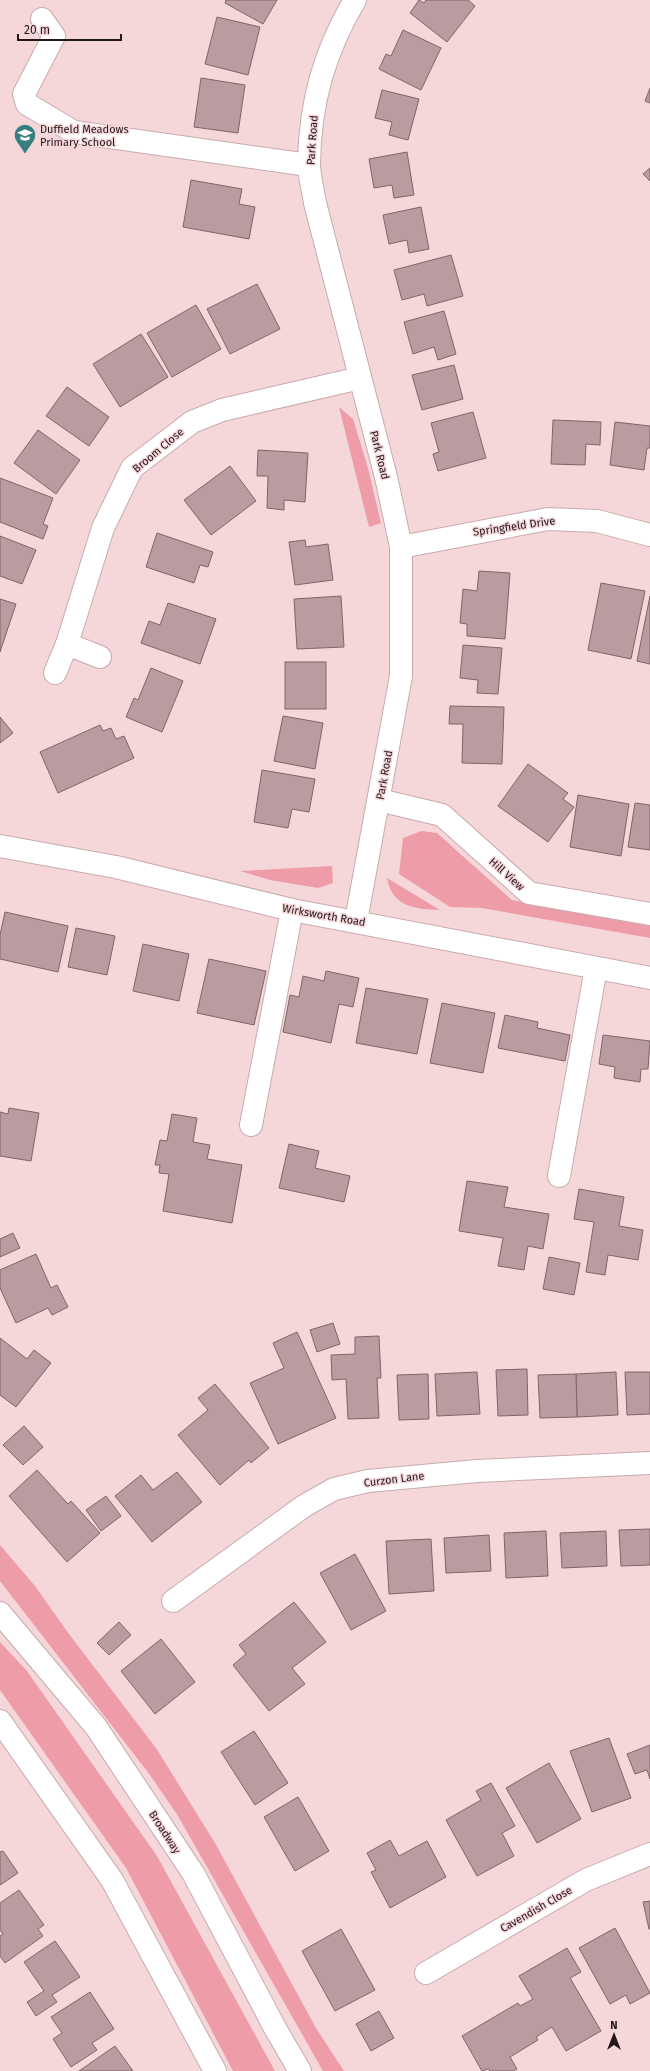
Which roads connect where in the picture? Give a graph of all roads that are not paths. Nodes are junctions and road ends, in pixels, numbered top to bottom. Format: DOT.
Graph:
graph roads {
  1 [pos="355,0"];
  2 [pos="42,19"];
  3 [pos="309,165"];
  4 [pos="360,378"];
  5 [pos="650,535"];
  6 [pos="401,547"];
  7 [pos="67,644"];
  8 [pos="100,657"];
  9 [pos="55,673"];
  10 [pos="379,800"];
  11 [pos="0,846"];
  12 [pos="292,910"];
  13 [pos="650,914"];
  14 [pos="356,921"];
  15 [pos="596,968"];
  16 [pos="650,978"];
  17 [pos="250,1125"];
  18 [pos="559,1176"];
  19 [pos="650,1463"];
  20 [pos="173,1601"];
  21 [pos="0,1613"];
  22 [pos="0,1721"];
  23 [pos="650,1854"];
  24 [pos="426,1973"];
  25 [pos="215,2071"];
  26 [pos="300,2071"];
  1 -- 3 [label="street, Park Road"];
  2 -- 3 [label="street"];
  3 -- 4 [label="street, Park Road"];
  4 -- 6 [label="street, Park Road"];
  4 -- 7 [label="street, Broom Close"];
  5 -- 6 [label="street, Springfield Drive"];
  6 -- 10 [label="street, Park Road"];
  7 -- 8 [label="street"];
  7 -- 9 [label="street, Broom Close"];
  10 -- 13 [label="street, Hill View"];
  10 -- 14 [label="street, Park Road"];
  11 -- 12 [label="street, Wirksworth Road"];
  12 -- 14 [label="street, Wirksworth Road"];
  12 -- 17 [label="street"];
  14 -- 15 [label="street, Wirksworth Road"];
  15 -- 16 [label="street, Wirksworth Road"];
  15 -- 18 [label="street"];
  19 -- 20 [label="street, Curzon Lane"];
  21 -- 26 [label="street, Broadway"];
  22 -- 25 [label="street"];
  23 -- 24 [label="street, Cavendish Close"];
}
